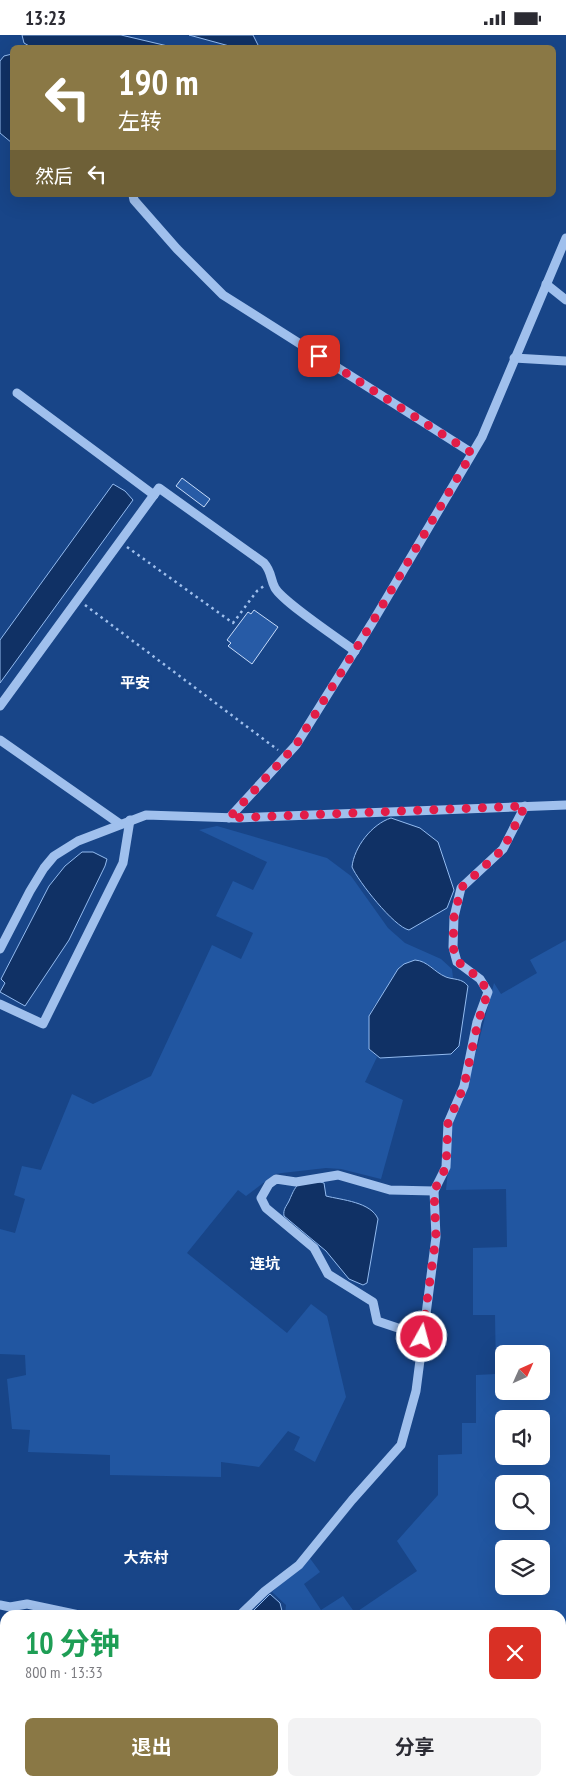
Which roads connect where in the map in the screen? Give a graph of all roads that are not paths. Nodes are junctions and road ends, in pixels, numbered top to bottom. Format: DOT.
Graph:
graph roads {
  1 [pos="134,197"];
  2 [pos="566,238"];
  3 [pos="546,284"];
  4 [pos="566,299"];
  5 [pos="514,358"];
  6 [pos="566,361"];
  7 [pos="17,393"];
  8 [pos="472,453"];
  9 [pos="154,495"];
  10 [pos="355,651"];
  11 [pos="0,706"];
  12 [pos="0,741"];
  13 [pos="566,805"];
  14 [pos="525,806"];
  15 [pos="229,818"];
  16 [pos="130,820"];
  17 [pos="120,824"];
  18 [pos="0,949"];
  19 [pos="0,1003"];
  20 [pos="434,1191"];
  21 [pos="422,1337"];
  22 [pos="0,1605"];
  23 [pos="52,1610"];
  24 [pos="245,1610"];
  1 -- 8 [label="street"];
  2 -- 3 [label="street"];
  3 -- 4 [label="street"];
  3 -- 5 [label="street"];
  5 -- 6 [label="street"];
  5 -- 8 [label="street"];
  7 -- 9 [label="street"];
  8 -- 10 [label="street"];
  9 -- 10 [label="street"];
  9 -- 11 [label="street"];
  10 -- 15 [label="street"];
  12 -- 17 [label="street"];
  13 -- 14 [label="street"];
  14 -- 15 [label="street"];
  14 -- 20 [label="street"];
  15 -- 16 [label="street"];
  16 -- 17 [label="street"];
  16 -- 19 [label="street"];
  17 -- 18 [label="street"];
  20 -- 21 [label="street"];
  20 -- 21 [label="street"];
  21 -- 24 [label="street"];
  22 -- 23 [label="street"];
}
